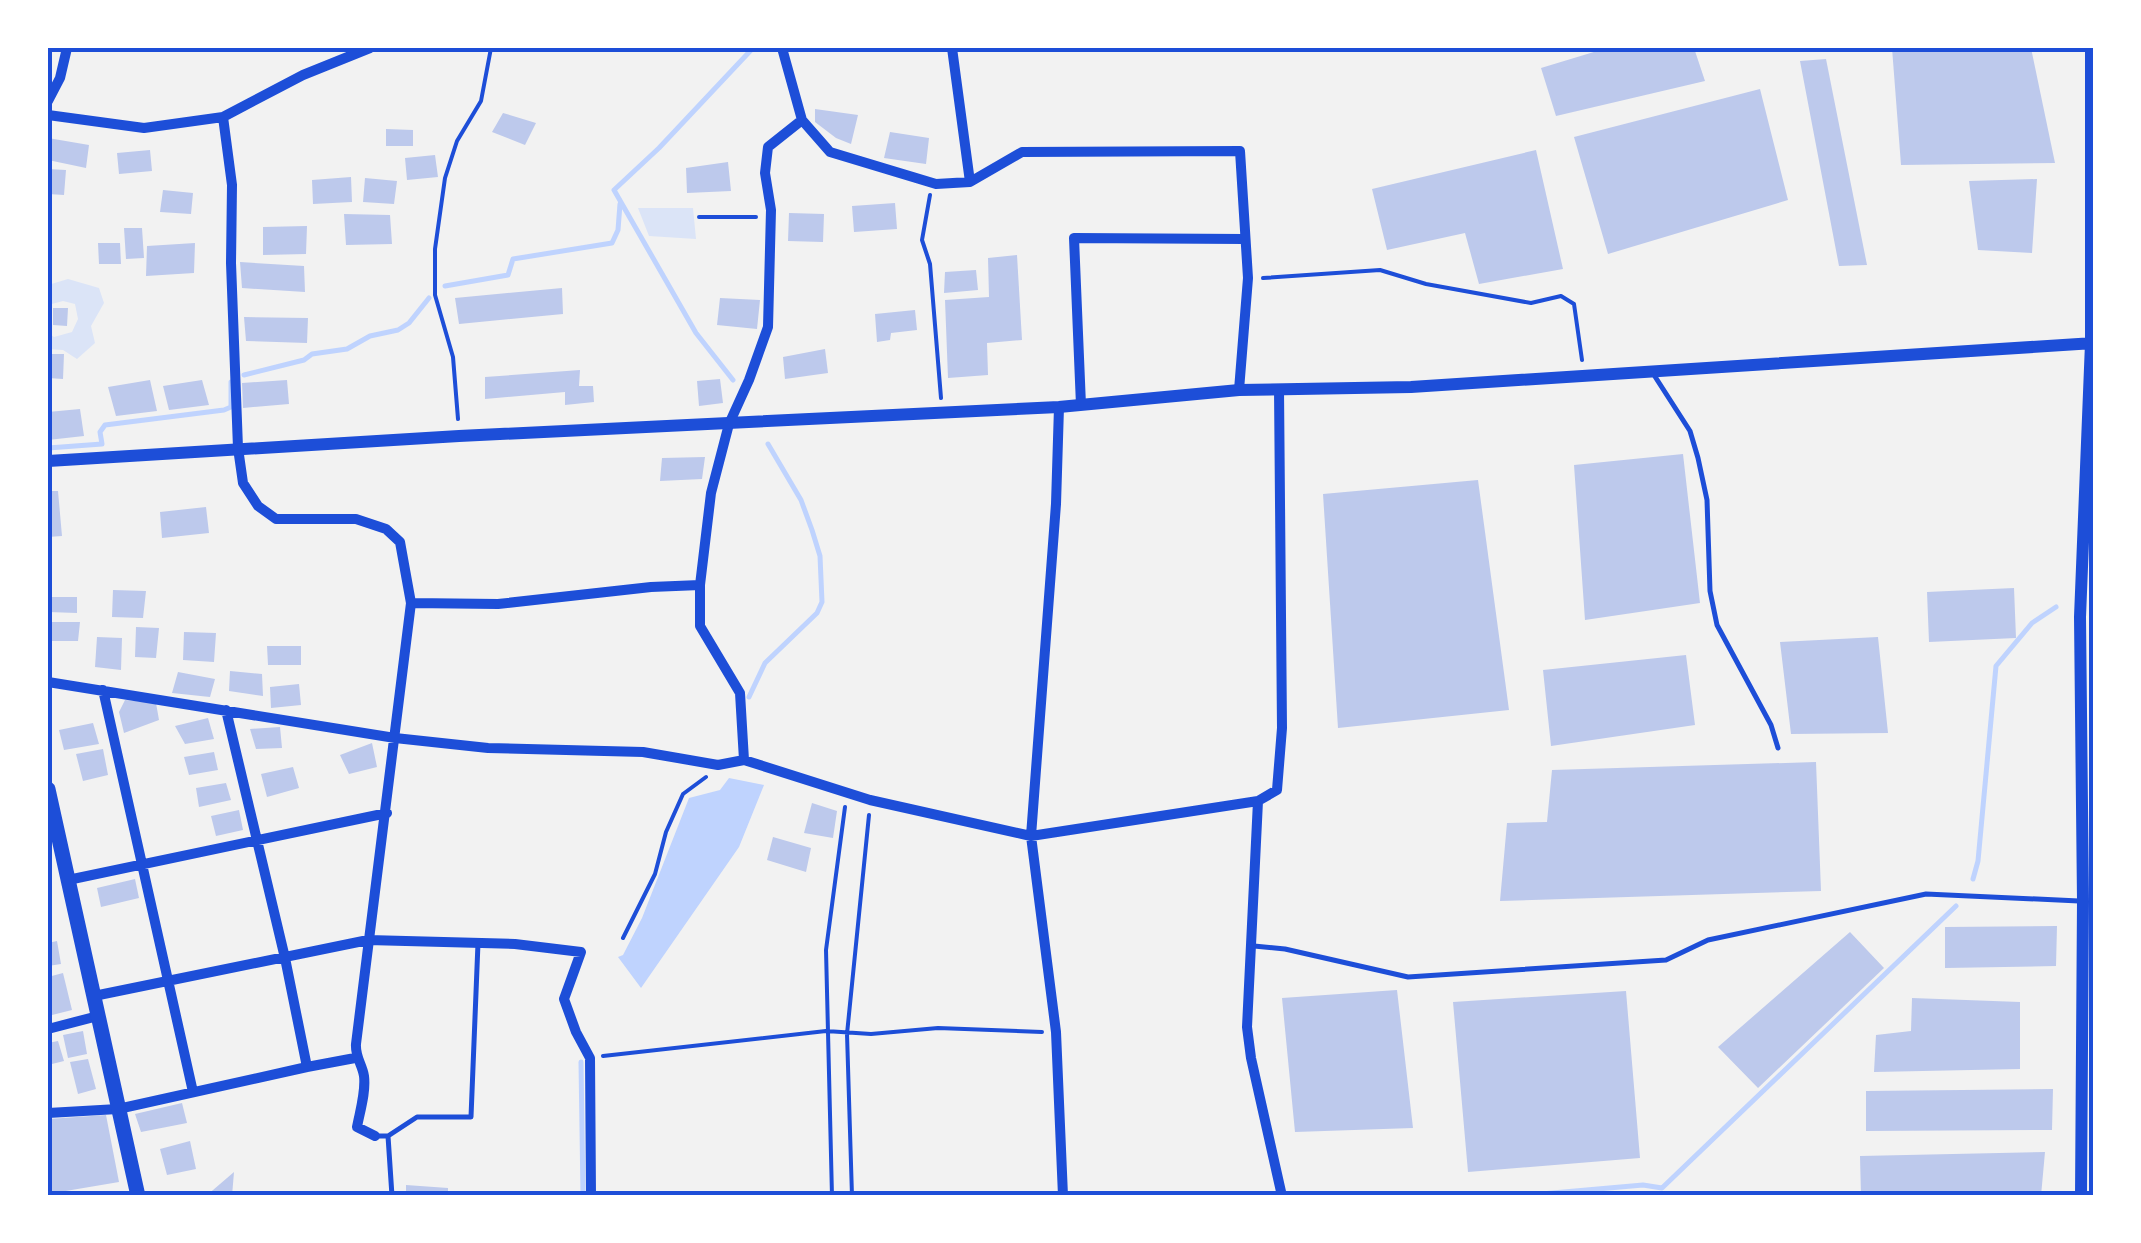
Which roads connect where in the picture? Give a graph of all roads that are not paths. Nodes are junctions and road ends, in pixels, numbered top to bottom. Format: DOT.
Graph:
graph roads {
  1 [pos="66,48"];
  2 [pos="370,48"];
  3 [pos="782,48"];
  4 [pos="952,48"];
  5 [pos="2091,48"];
  6 [pos="48,101"];
  7 [pos="48,115"];
  8 [pos="223,117"];
  9 [pos="802,120"];
  10 [pos="970,182"];
  11 [pos="1244,239"];
  12 [pos="2092,343"];
  13 [pos="1652,370"];
  14 [pos="1279,389"];
  15 [pos="1239,390"];
  16 [pos="1081,405"];
  17 [pos="1059,408"];
  18 [pos="729,424"];
  19 [pos="238,448"];
  20 [pos="48,461"];
  21 [pos="700,586"];
  22 [pos="412,603"];
  23 [pos="48,682"];
  24 [pos="103,690"];
  25 [pos="226,710"];
  26 [pos="395,738"];
  27 [pos="1778,748"];
  28 [pos="744,760"];
  29 [pos="48,789"];
  30 [pos="1258,802"];
  31 [pos="387,813"];
  32 [pos="1031,836"];
  33 [pos="256,841"];
  34 [pos="142,865"];
  35 [pos="68,880"];
  36 [pos="2088,901"];
  37 [pos="368,940"];
  38 [pos="478,943"];
  39 [pos="1251,946"];
  40 [pos="285,958"];
  41 [pos="168,982"];
  42 [pos="94,996"];
  43 [pos="98,1016"];
  44 [pos="48,1028"];
  45 [pos="356,1058"];
  46 [pos="307,1068"];
  47 [pos="194,1092"];
  48 [pos="118,1109"];
  49 [pos="48,1113"];
  50 [pos="375,1136"];
  51 [pos="388,1136"];
  52 [pos="138,1196"];
  53 [pos="392,1196"];
  54 [pos="591,1196"];
  55 [pos="1063,1196"];
  56 [pos="1282,1196"];
  57 [pos="2081,1196"];
  1 -- 6 [label="street"];
  2 -- 8 [label="street"];
  3 -- 9 [label="street"];
  4 -- 10 [label="street"];
  5 -- 12 [label="street"];
  7 -- 8 [label="street"];
  8 -- 19 [label="street"];
  9 -- 10 [label="street"];
  9 -- 18 [label="street"];
  10 -- 11 [label="street"];
  11 -- 15 [label="street"];
  11 -- 16 [label="street"];
  12 -- 13 [label="street"];
  12 -- 36 [label="street"];
  13 -- 14 [label="street"];
  13 -- 27 [label="lane"];
  14 -- 15 [label="street"];
  14 -- 30 [label="street"];
  15 -- 16 [label="street"];
  16 -- 17 [label="street"];
  17 -- 18 [label="street"];
  17 -- 32 [label="street"];
  18 -- 19 [label="street"];
  18 -- 21 [label="street"];
  19 -- 20 [label="street"];
  19 -- 22 [label="street"];
  21 -- 22 [label="street"];
  21 -- 28 [label="street"];
  22 -- 26 [label="street"];
  23 -- 24 [label="street"];
  24 -- 25 [label="street"];
  24 -- 34 [label="street"];
  25 -- 26 [label="street"];
  25 -- 33 [label="street"];
  26 -- 28 [label="street"];
  26 -- 31 [label="street"];
  28 -- 32 [label="street"];
  29 -- 35 [label="main road"];
  30 -- 32 [label="street"];
  30 -- 39 [label="street"];
  31 -- 33 [label="street"];
  31 -- 37 [label="street"];
  32 -- 55 [label="street"];
  33 -- 34 [label="street"];
  33 -- 40 [label="street"];
  34 -- 35 [label="street"];
  34 -- 41 [label="street"];
  35 -- 42 [label="main road"];
  36 -- 39 [label="lane"];
  36 -- 57 [label="street"];
  37 -- 38 [label="street"];
  37 -- 40 [label="street"];
  37 -- 45 [label="street"];
  38 -- 51 [label="lane"];
  38 -- 54 [label="street"];
  39 -- 56 [label="street"];
  40 -- 41 [label="street"];
  40 -- 46 [label="street"];
  41 -- 42 [label="street"];
  41 -- 47 [label="street"];
  42 -- 43 [label="main road"];
  43 -- 44 [label="street"];
  43 -- 48 [label="main road"];
  45 -- 46 [label="street"];
  45 -- 50 [label="street"];
  46 -- 47 [label="street"];
  47 -- 48 [label="street"];
  48 -- 49 [label="street"];
  48 -- 52 [label="main road"];
  50 -- 51 [label="lane"];
  51 -- 53 [label="lane"];
}
